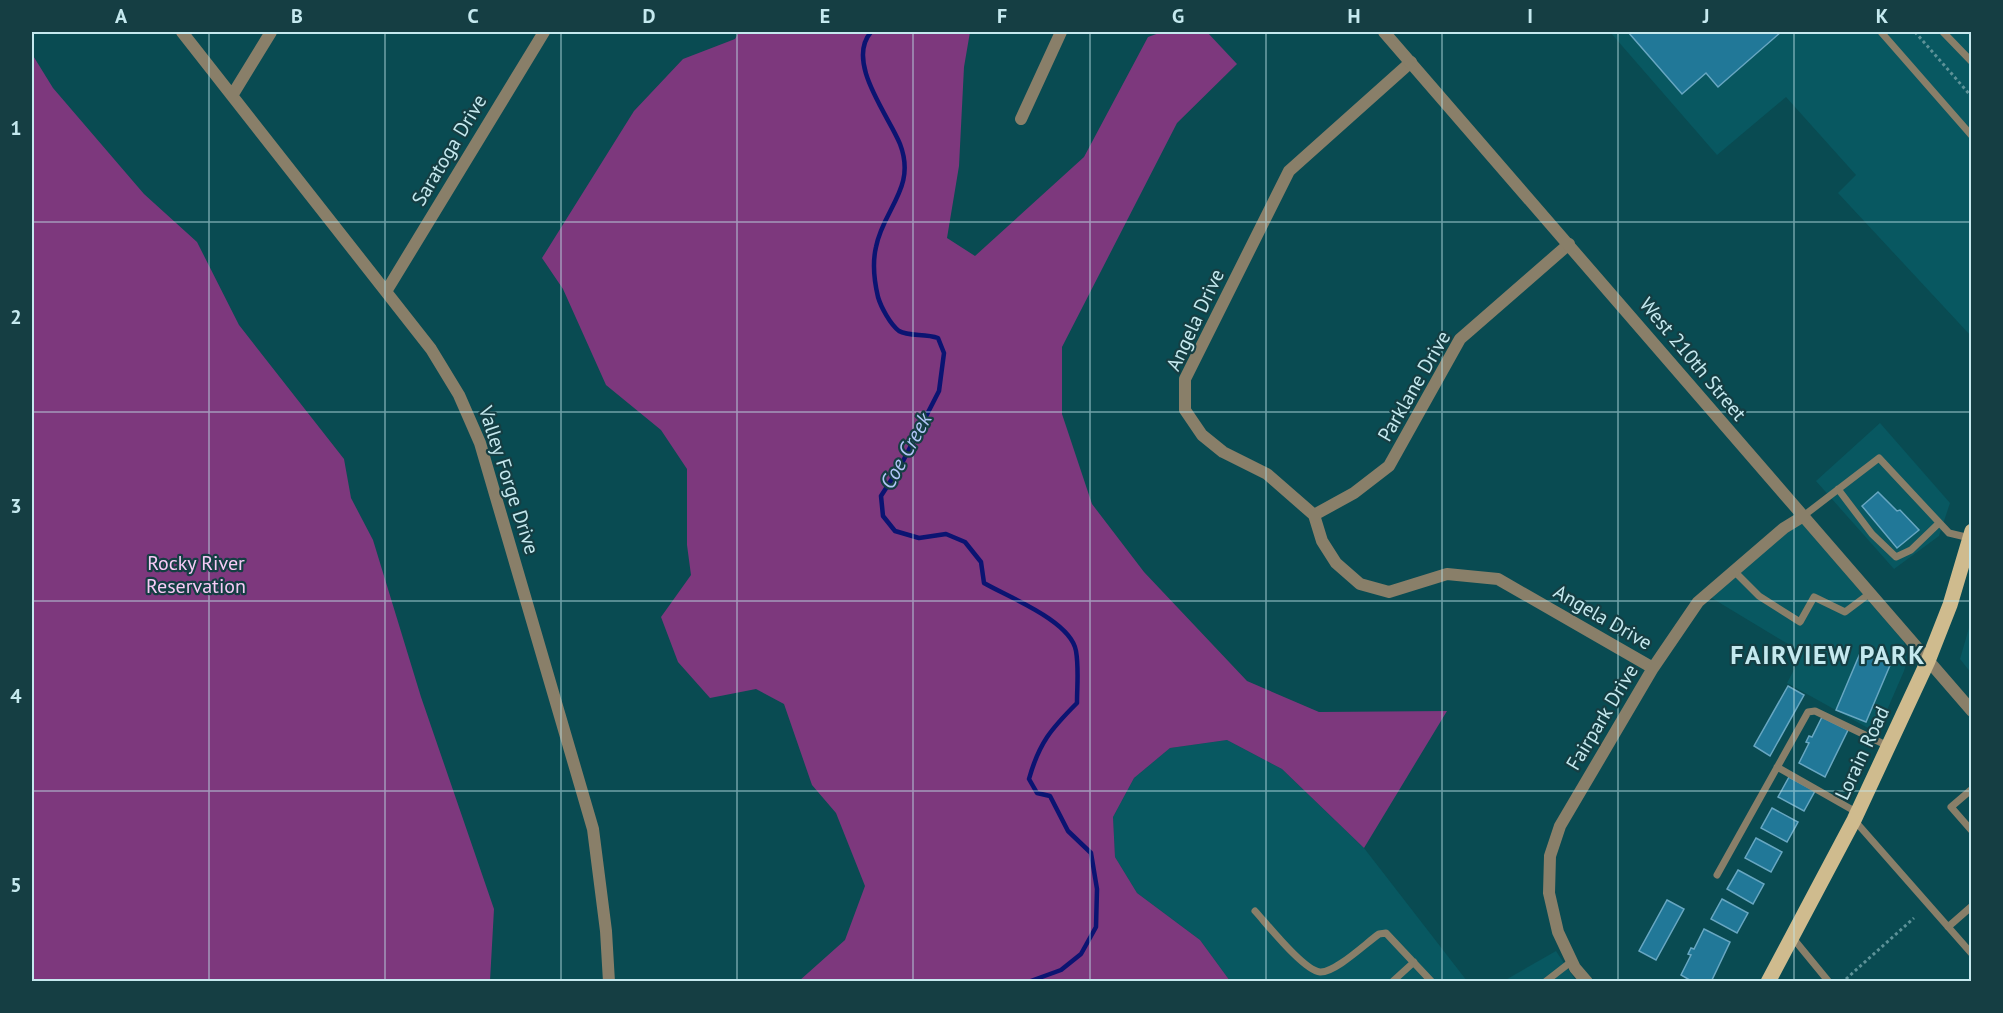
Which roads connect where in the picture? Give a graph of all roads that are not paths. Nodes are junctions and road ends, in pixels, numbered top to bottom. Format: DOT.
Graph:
graph roads {
  1 [pos="182,32"];
  2 [pos="271,32"];
  3 [pos="544,32"];
  4 [pos="1061,32"];
  5 [pos="1384,32"];
  6 [pos="1881,32"];
  7 [pos="1943,32"];
  8 [pos="1411,62"];
  9 [pos="1971,62"];
  10 [pos="233,94"];
  11 [pos="1021,119"];
  12 [pos="1971,136"];
  13 [pos="1569,244"];
  14 [pos="387,290"];
  15 [pos="1838,489"];
  16 [pos="1314,515"];
  17 [pos="1802,517"];
  18 [pos="1939,523"];
  19 [pos="1971,535"];
  20 [pos="1968,560"];
  21 [pos="1734,571"];
  22 [pos="1869,594"];
  23 [pos="1928,661"];
  24 [pos="1653,668"];
  25 [pos="1971,711"];
  26 [pos="1888,746"];
  27 [pos="1777,767"];
  28 [pos="1971,789"];
  29 [pos="1856,817"];
  30 [pos="1971,831"];
  31 [pos="1717,875"];
  32 [pos="1971,906"];
  33 [pos="1255,911"];
  34 [pos="1948,927"];
  35 [pos="1792,937"];
  36 [pos="1971,954"];
  37 [pos="1572,961"];
  38 [pos="1414,962"];
  39 [pos="609,981"];
  40 [pos="1392,981"];
  41 [pos="1432,981"];
  42 [pos="1545,981"];
  43 [pos="1587,981"];
  44 [pos="1768,981"];
  45 [pos="1829,981"];
  1 -- 10 [label="street, Valley Forge Drive"];
  2 -- 10 [label="street"];
  3 -- 14 [label="street, Saratoga Drive"];
  4 -- 11 [label="street"];
  5 -- 8 [label="street, West 210th Street"];
  6 -- 12 [label="lane"];
  7 -- 9 [label="lane"];
  8 -- 13 [label="street, West 210th Street"];
  8 -- 16 [label="street, Angela Drive"];
  10 -- 14 [label="street, Valley Forge Drive"];
  13 -- 16 [label="street, Parklane Drive"];
  13 -- 17 [label="street, West 210th Street"];
  14 -- 39 [label="street, Valley Forge Drive"];
  15 -- 17 [label="lane"];
  15 -- 18 [label="lane"];
  15 -- 18 [label="lane"];
  16 -- 24 [label="street, Angela Drive"];
  17 -- 21 [label="street, Fairpark Drive"];
  17 -- 22 [label="street, West 210th Street"];
  18 -- 19 [label="lane"];
  19 -- 20 [label="main road, Lorain Road"];
  20 -- 23 [label="main road, Lorain Road"];
  21 -- 22 [label="lane"];
  21 -- 24 [label="street, Fairpark Drive"];
  22 -- 23 [label="street, West 210th Street"];
  23 -- 25 [label="street, West 210th Street"];
  23 -- 26 [label="main road, Lorain Road"];
  24 -- 37 [label="street, Fairpark Drive"];
  26 -- 27 [label="lane"];
  26 -- 29 [label="main road, Lorain Road"];
  27 -- 29 [label="lane"];
  27 -- 31 [label="lane"];
  28 -- 30 [label="lane"];
  29 -- 34 [label="lane"];
  29 -- 35 [label="main road, Lorain Road"];
  32 -- 34 [label="lane"];
  33 -- 38 [label="lane"];
  34 -- 36 [label="lane"];
  35 -- 44 [label="main road, Lorain Road"];
  35 -- 45 [label="lane"];
  37 -- 42 [label="lane"];
  37 -- 43 [label="street, Fairpark Drive"];
  38 -- 40 [label="lane"];
  38 -- 41 [label="lane"];
}
